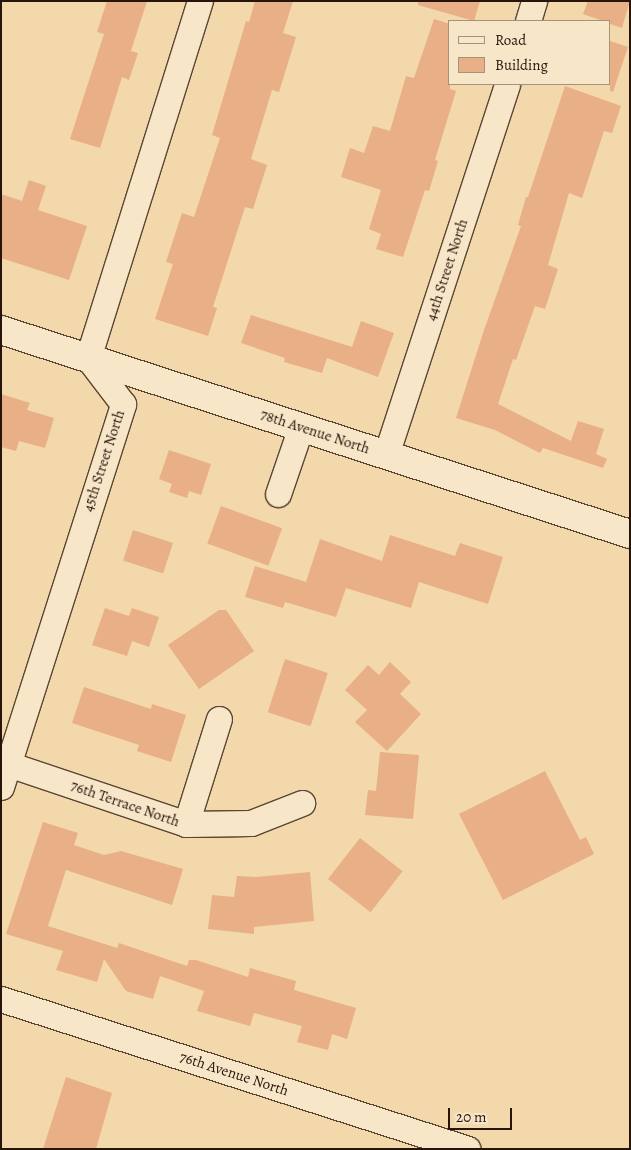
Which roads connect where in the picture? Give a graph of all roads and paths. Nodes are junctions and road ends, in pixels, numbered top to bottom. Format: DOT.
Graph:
graph roads {
  1 [pos="200,1"];
  2 [pos="534,1"];
  3 [pos="528,20"];
  4 [pos="508,85"];
  5 [pos="1,330"];
  6 [pos="88,358"];
  7 [pos="301,427"];
  8 [pos="386,455"];
  9 [pos="278,494"];
  10 [pos="630,534"];
  11 [pos="219,719"];
  12 [pos="5,776"];
  13 [pos="302,803"];
  14 [pos="186,824"];
  15 [pos="1,999"];
  16 [pos="468,1149"];
  1 -- 6 [label="street"];
  2 -- 3 [label="street"];
  4 -- 8 [label="street, 44th Street North"];
  5 -- 6 [label="street, 78th Avenue North"];
  6 -- 7 [label="street, 78th Avenue North"];
  6 -- 12 [label="street, 45th Street North"];
  7 -- 8 [label="street, 78th Avenue North"];
  7 -- 9 [label="street"];
  8 -- 10 [label="street, 78th Avenue North"];
  11 -- 14 [label="street"];
  12 -- 14 [label="street, 76th Terrace North"];
  13 -- 14 [label="street, 76th Terrace North"];
  15 -- 16 [label="street, 76th Avenue North"];
}
